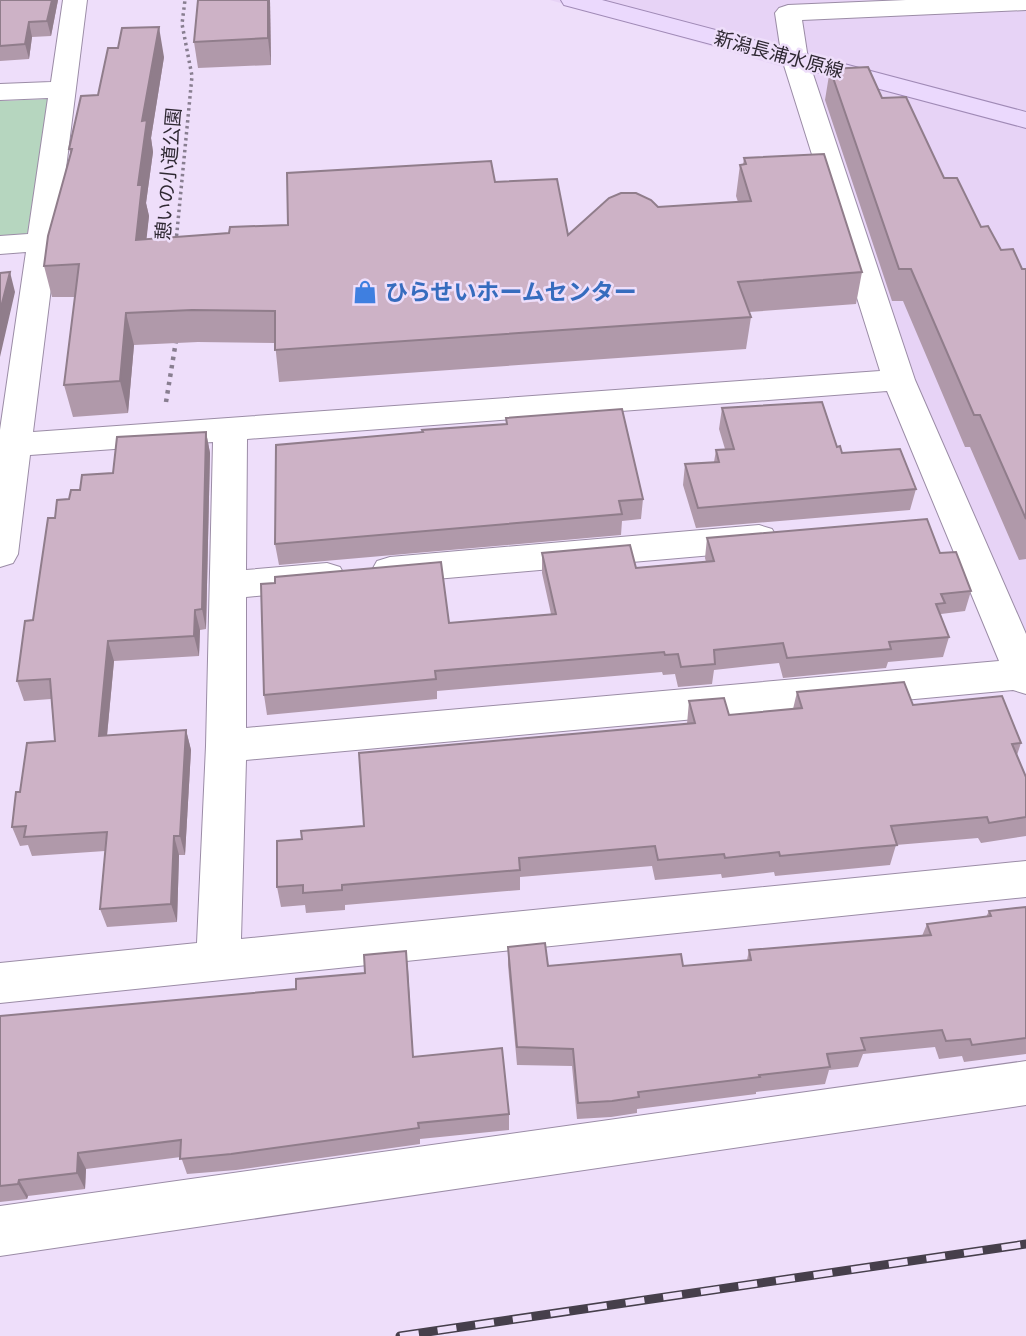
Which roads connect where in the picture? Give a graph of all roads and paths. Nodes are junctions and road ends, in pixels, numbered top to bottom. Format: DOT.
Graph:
graph roads {
  1 [pos="75,0"];
  2 [pos="186,0"];
  3 [pos="573,0"];
  4 [pos="1026,2"];
  5 [pos="795,59"];
  6 [pos="64,89"];
  7 [pos="0,92"];
  8 [pos="1026,120"];
  9 [pos="40,242"];
  10 [pos="0,245"];
  11 [pos="175,253"];
  12 [pos="177,332"];
  13 [pos="899,380"];
  14 [pos="230,429"];
  15 [pos="169,433"];
  16 [pos="13,445"];
  17 [pos="960,520"];
  18 [pos="918,524"];
  19 [pos="794,535"];
  20 [pos="0,554"];
  21 [pos="228,584"];
  22 [pos="1025,677"];
  23 [pos="226,746"];
  24 [pos="1026,879"];
  25 [pos="218,962"];
  26 [pos="0,984"];
  27 [pos="1026,1083"];
  28 [pos="0,1231"];
  1 -- 6 [label="street"];
  2 -- 11 [label="path, 憩いの小道公園"];
  3 -- 5 [label="main road, 新潟長浦水原線"];
  4 -- 5 [label="street"];
  5 -- 8 [label="main road, 新潟長浦水原線"];
  5 -- 13 [label="street"];
  6 -- 7 [label="street"];
  6 -- 9 [label="street"];
  9 -- 10 [label="street"];
  9 -- 16 [label="street"];
  12 -- 15 [label="path"];
  13 -- 14 [label="street"];
  13 -- 17 [label="street"];
  14 -- 15 [label="street"];
  14 -- 21 [label="street"];
  15 -- 16 [label="street"];
  16 -- 20 [label="street"];
  17 -- 18 [label="street"];
  17 -- 22 [label="street"];
  19 -- 21 [label="street"];
  21 -- 23 [label="street"];
  22 -- 23 [label="street"];
  23 -- 25 [label="street"];
  24 -- 25 [label="street"];
  25 -- 26 [label="street"];
  27 -- 28 [label="street"];
}
